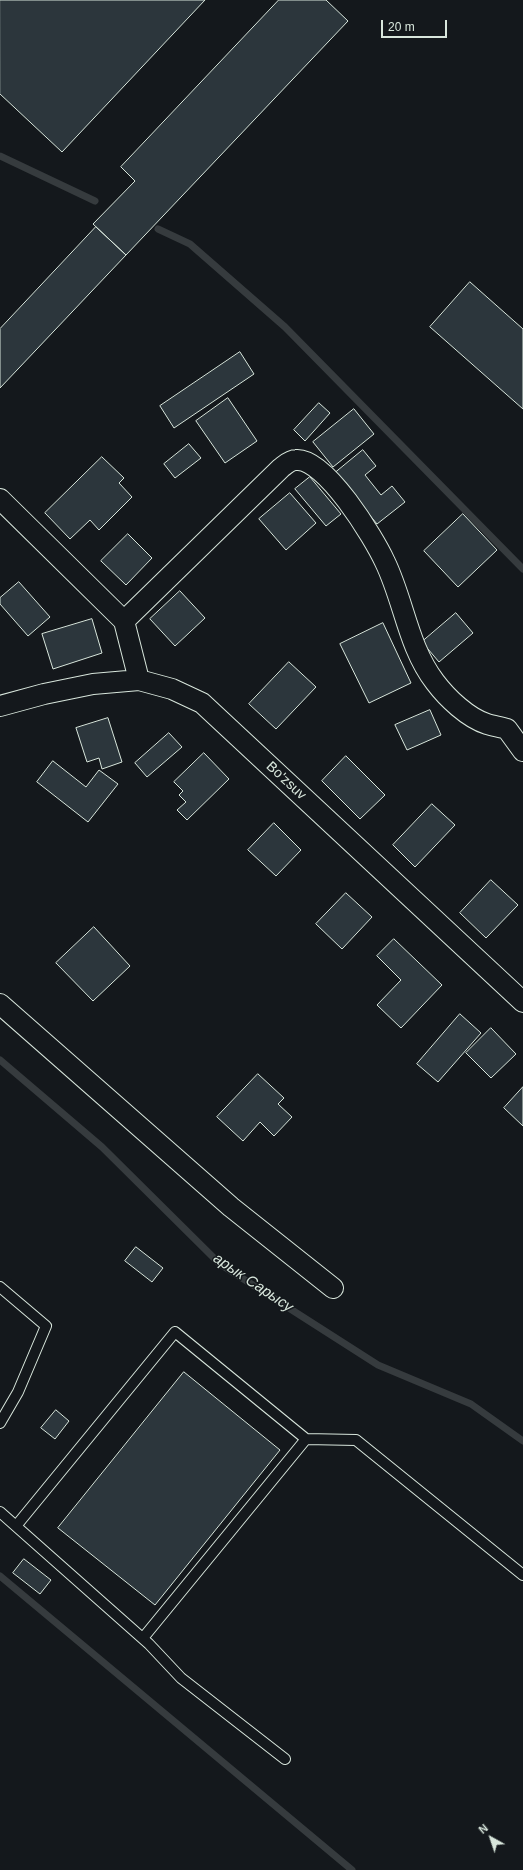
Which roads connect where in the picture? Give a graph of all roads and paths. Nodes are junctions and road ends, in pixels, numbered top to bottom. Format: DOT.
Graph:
graph roads {
  1 [pos="0,499"];
  2 [pos="124,621"];
  3 [pos="140,680"];
  4 [pos="0,706"];
  5 [pos="523,751"];
  6 [pos="523,1002"];
  7 [pos="0,1004"];
  8 [pos="0,1287"];
  9 [pos="333,1288"];
  10 [pos="0,1424"];
  11 [pos="306,1439"];
  12 [pos="0,1512"];
  13 [pos="16,1526"];
  14 [pos="523,1575"];
  15 [pos="143,1638"];
  16 [pos="285,1760"];
  1 -- 2 [label="street"];
  2 -- 3 [label="street"];
  2 -- 5 [label="street"];
  3 -- 4 [label="street, Bo'zsuv"];
  3 -- 6 [label="street, Bo'zsuv"];
  7 -- 9 [label="street"];
  8 -- 10 [label="lane"];
  11 -- 13 [label="lane"];
  11 -- 14 [label="lane"];
  11 -- 15 [label="lane"];
  12 -- 13 [label="lane"];
  13 -- 15 [label="lane"];
  15 -- 16 [label="lane"];
}
